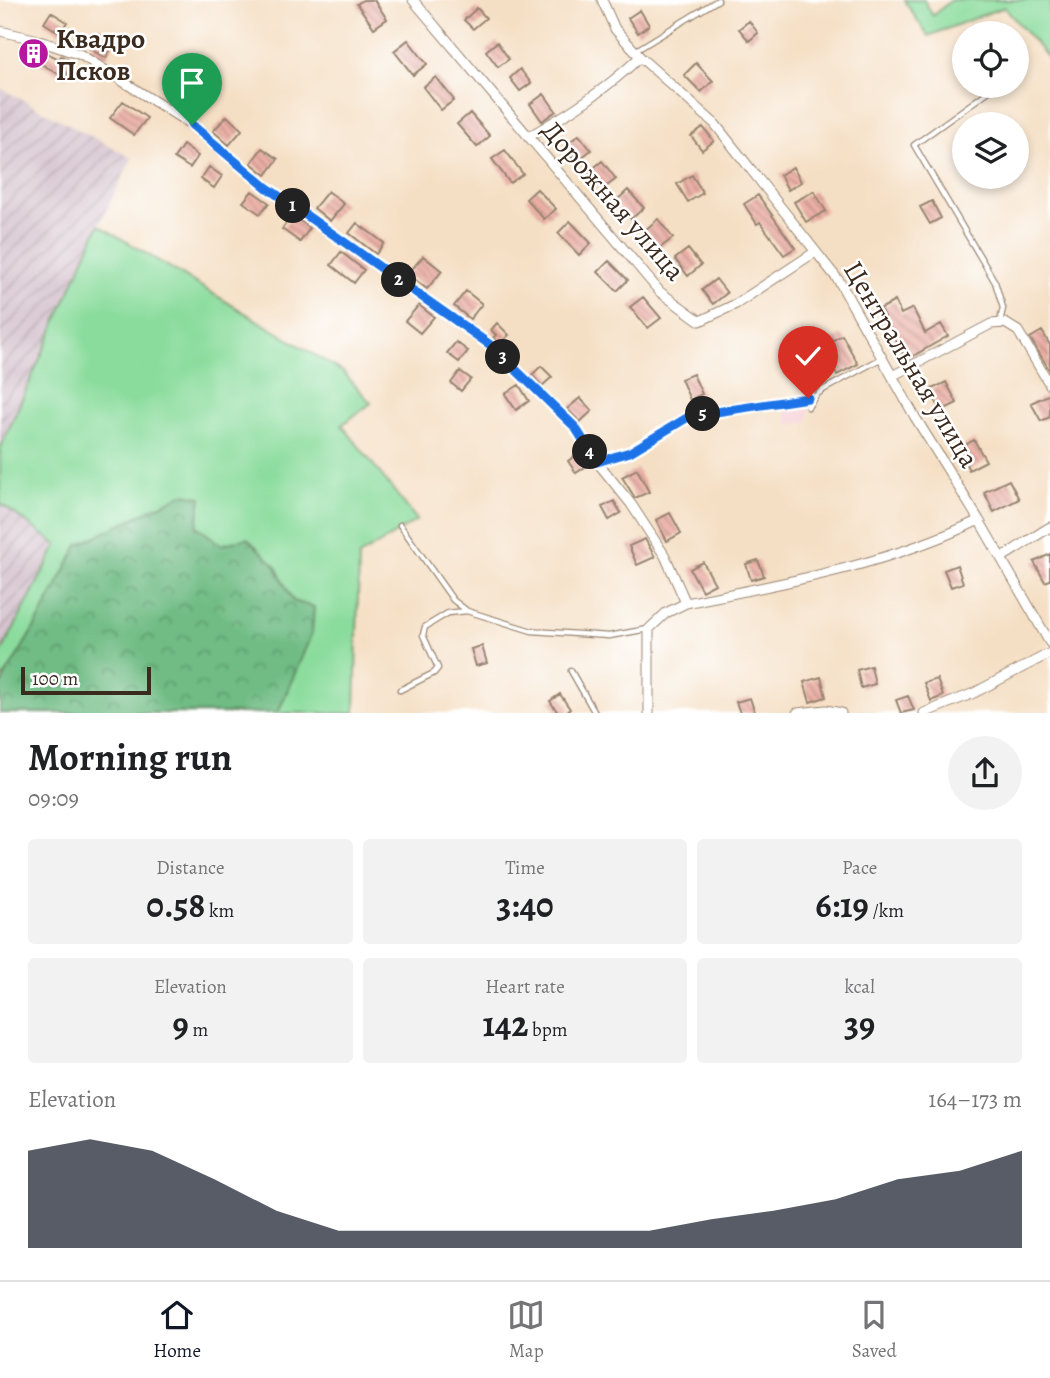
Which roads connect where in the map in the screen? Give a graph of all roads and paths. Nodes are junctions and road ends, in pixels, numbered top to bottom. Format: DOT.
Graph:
graph roads {
  1 [pos="413,0"];
  2 [pos="602,0"];
  3 [pos="718,0"];
  4 [pos="0,31"];
  5 [pos="637,54"];
  6 [pos="979,98"];
  7 [pos="527,137"];
  8 [pos="816,252"];
  9 [pos="1000,323"];
  10 [pos="882,358"];
  11 [pos="892,376"];
  12 [pos="1050,385"];
  13 [pos="816,394"];
  14 [pos="808,407"];
  15 [pos="671,426"];
  16 [pos="597,462"];
  17 [pos="979,520"];
  18 [pos="400,526"];
  19 [pos="1050,527"];
  20 [pos="1001,558"];
  21 [pos="685,603"];
  22 [pos="467,611"];
  23 [pos="649,629"];
  24 [pos="1050,643"];
  25 [pos="1050,653"];
  26 [pos="571,671"];
  27 [pos="400,690"];
  28 [pos="595,713"];
  29 [pos="649,713"];
  30 [pos="797,713"];
  31 [pos="841,713"];
  32 [pos="924,713"];
  1 -- 7 [label="street, Дорожная улица"];
  2 -- 5 [label="street, Центральная улица"];
  3 -- 5 [label="lane"];
  4 -- 16 [label="street"];
  5 -- 7 [label="street"];
  5 -- 8 [label="street, Центральная улица"];
  6 -- 9 [label="lane"];
  7 -- 8 [label="street, Дорожная улица"];
  8 -- 10 [label="street, Центральная улица"];
  9 -- 11 [label="street"];
  9 -- 12 [label="street"];
  10 -- 11 [label="street, Центральная улица"];
  10 -- 13 [label="lane"];
  11 -- 17 [label="street, Центральная улица"];
  13 -- 14 [label="lane"];
  13 -- 15 [label="path"];
  15 -- 16 [label="lane"];
  16 -- 21 [label="street"];
  17 -- 20 [label="street, Центральная улица"];
  17 -- 21 [label="street"];
  18 -- 22 [label="lane"];
  19 -- 20 [label="street"];
  20 -- 24 [label="street, Центральная улица"];
  21 -- 23 [label="street"];
  22 -- 23 [label="lane"];
  22 -- 27 [label="lane"];
  23 -- 29 [label="street"];
  25 -- 32 [label="street"];
  26 -- 28 [label="lane"];
  30 -- 31 [label="street"];
}
